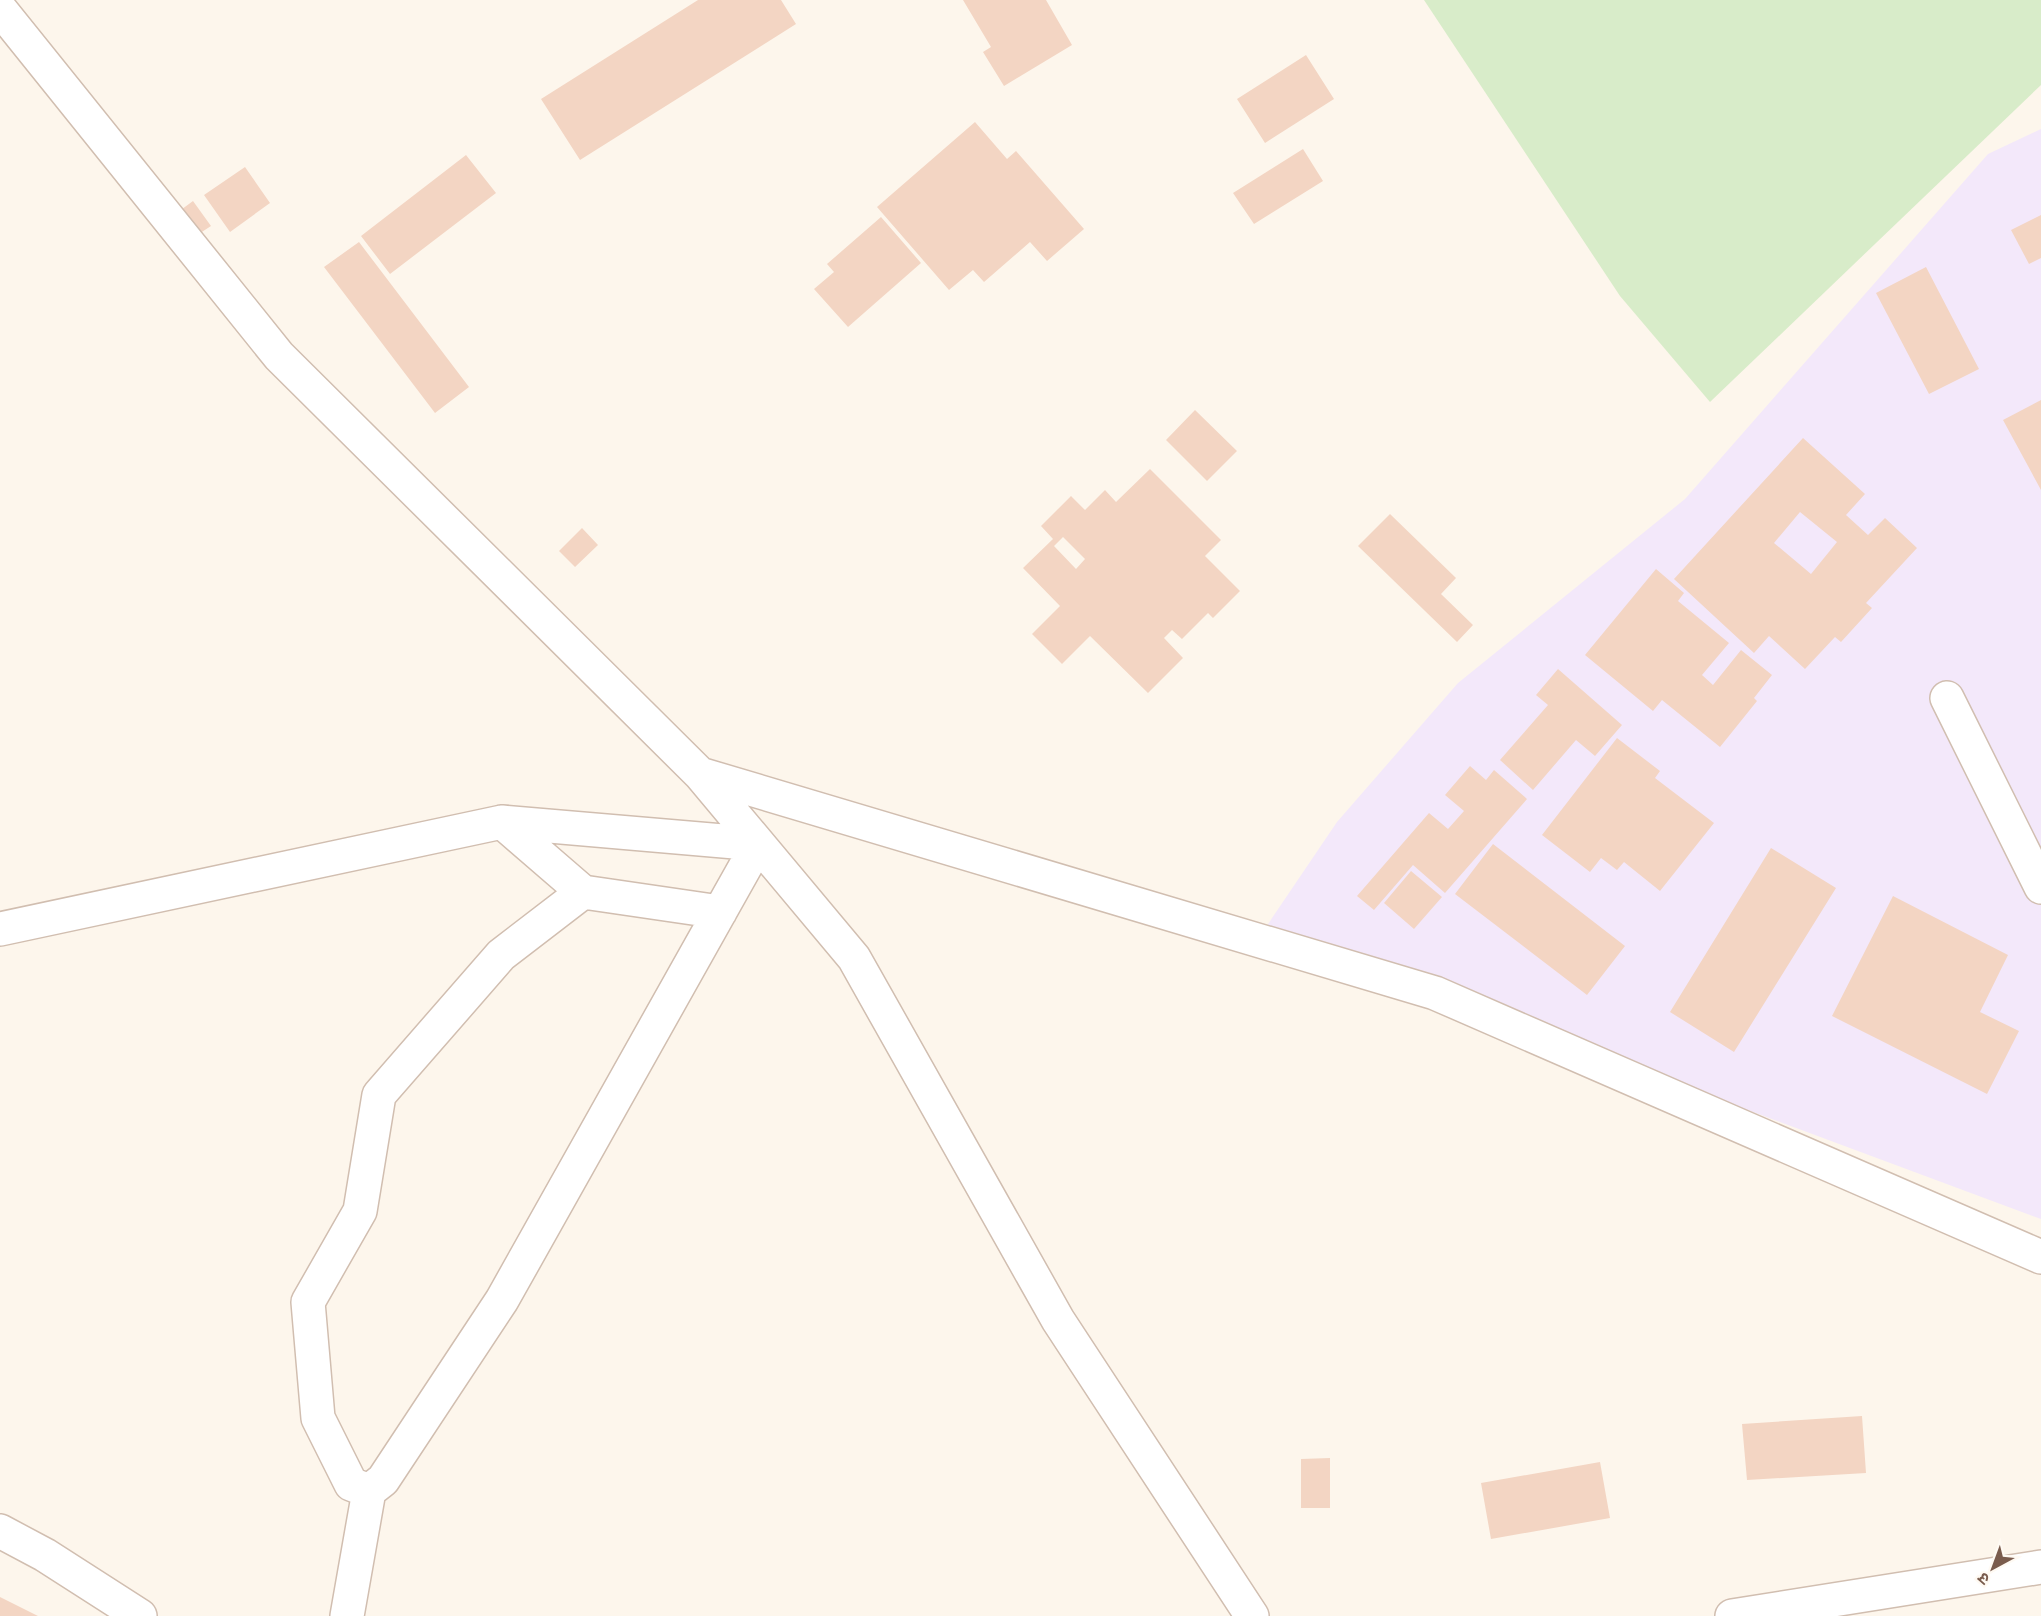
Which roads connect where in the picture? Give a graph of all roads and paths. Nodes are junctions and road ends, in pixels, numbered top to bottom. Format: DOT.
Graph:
graph roads {
  1 [pos="0,9"];
  2 [pos="1947,698"];
  3 [pos="700,774"];
  4 [pos="502,822"];
  5 [pos="758,844"];
  6 [pos="2041,887"];
  7 [pos="583,892"];
  8 [pos="720,912"];
  9 [pos="0,929"];
  10 [pos="2041,1257"];
  11 [pos="369,1491"];
  12 [pos="0,1531"];
  13 [pos="2041,1568"];
  14 [pos="140,1616"];
  15 [pos="347,1616"];
  16 [pos="1252,1616"];
  17 [pos="1732,1616"];
  1 -- 3 [label="street"];
  2 -- 6 [label="street"];
  3 -- 5 [label="street"];
  3 -- 10 [label="street"];
  4 -- 5 [label="street"];
  4 -- 7 [label="street"];
  4 -- 9 [label="street"];
  5 -- 8 [label="street"];
  5 -- 16 [label="street"];
  7 -- 8 [label="street"];
  7 -- 11 [label="street"];
  8 -- 11 [label="street"];
  11 -- 15 [label="street"];
  12 -- 14 [label="street"];
  13 -- 17 [label="street"];
}
